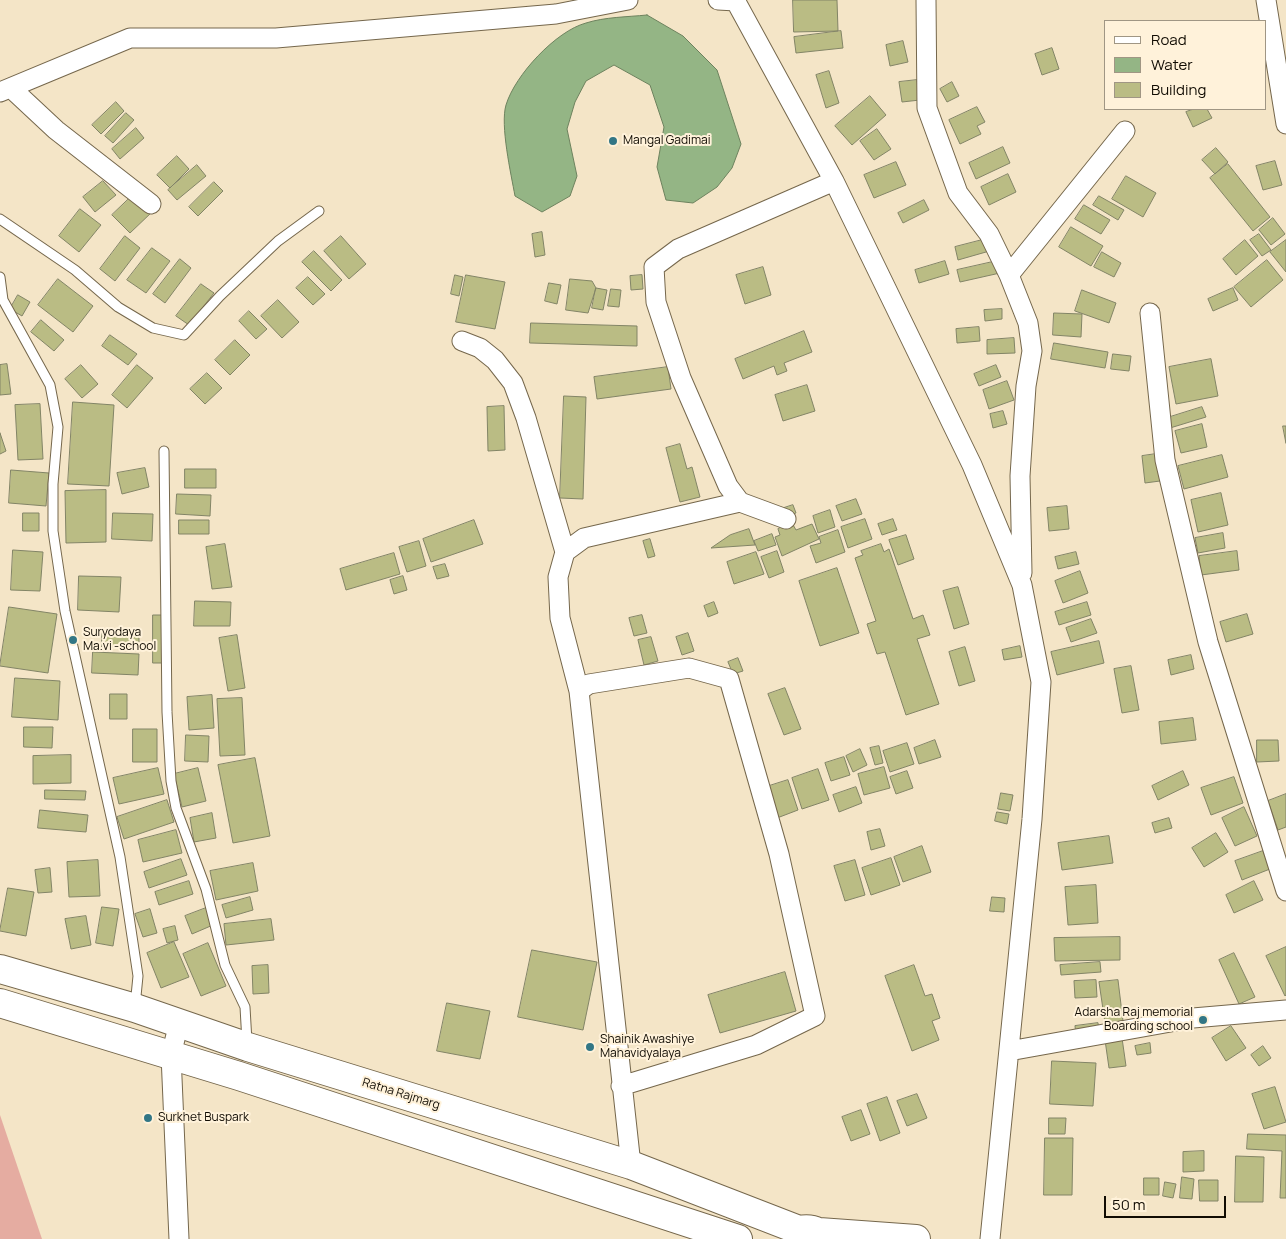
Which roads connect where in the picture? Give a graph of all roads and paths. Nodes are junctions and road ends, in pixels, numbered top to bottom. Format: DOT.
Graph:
graph roads {
  1 [pos="628,0"];
  2 [pos="730,0"];
  3 [pos="926,0"];
  4 [pos="1266,0"];
  5 [pos="6,90"];
  6 [pos="1283,91"];
  7 [pos="1286,124"];
  8 [pos="1124,131"];
  9 [pos="834,181"];
  10 [pos="151,204"];
  11 [pos="319,211"];
  12 [pos="0,219"];
  13 [pos="1009,275"];
  14 [pos="0,277"];
  15 [pos="1150,312"];
  16 [pos="462,341"];
  17 [pos="164,451"];
  18 [pos="740,502"];
  19 [pos="786,519"];
  20 [pos="565,552"];
  21 [pos="1022,585"];
  22 [pos="579,691"];
  23 [pos="1286,891"];
  24 [pos="0,969"];
  25 [pos="0,1003"];
  26 [pos="135,1008"];
  27 [pos="1286,1010"];
  28 [pos="180,1023"];
  29 [pos="248,1047"];
  30 [pos="1009,1051"];
  31 [pos="171,1055"];
  32 [pos="621,1086"];
  33 [pos="632,1164"];
  34 [pos="808,1235"];
  35 [pos="179,1239"];
  36 [pos="738,1239"];
  37 [pos="916,1239"];
  38 [pos="990,1239"];
  1 -- 5 [label="street"];
  2 -- 9 [label="street"];
  3 -- 13 [label="street"];
  4 -- 6 [label="street"];
  5 -- 10 [label="street"];
  6 -- 7 [label="street"];
  8 -- 13 [label="street"];
  9 -- 18 [label="street"];
  9 -- 21 [label="street"];
  11 -- 12 [label="lane"];
  13 -- 21 [label="street"];
  14 -- 26 [label="lane"];
  15 -- 23 [label="street"];
  16 -- 20 [label="street"];
  17 -- 29 [label="lane"];
  18 -- 19 [label="street"];
  18 -- 20 [label="street"];
  20 -- 22 [label="street"];
  21 -- 30 [label="street"];
  22 -- 32 [label="street"];
  22 -- 32 [label="street"];
  24 -- 26 [label="main road, Ratna Rajmarg"];
  25 -- 31 [label="main road"];
  26 -- 28 [label="main road, Ratna Rajmarg"];
  27 -- 30 [label="street"];
  28 -- 29 [label="main road, Ratna Rajmarg"];
  28 -- 31 [label="street"];
  29 -- 33 [label="main road, Ratna Rajmarg"];
  30 -- 38 [label="street"];
  31 -- 35 [label="street"];
  31 -- 36 [label="main road"];
  32 -- 33 [label="street"];
  33 -- 34 [label="main road, Ratna Rajmarg"];
  34 -- 37 [label="main road, Ratna Rajmarg"];
}
